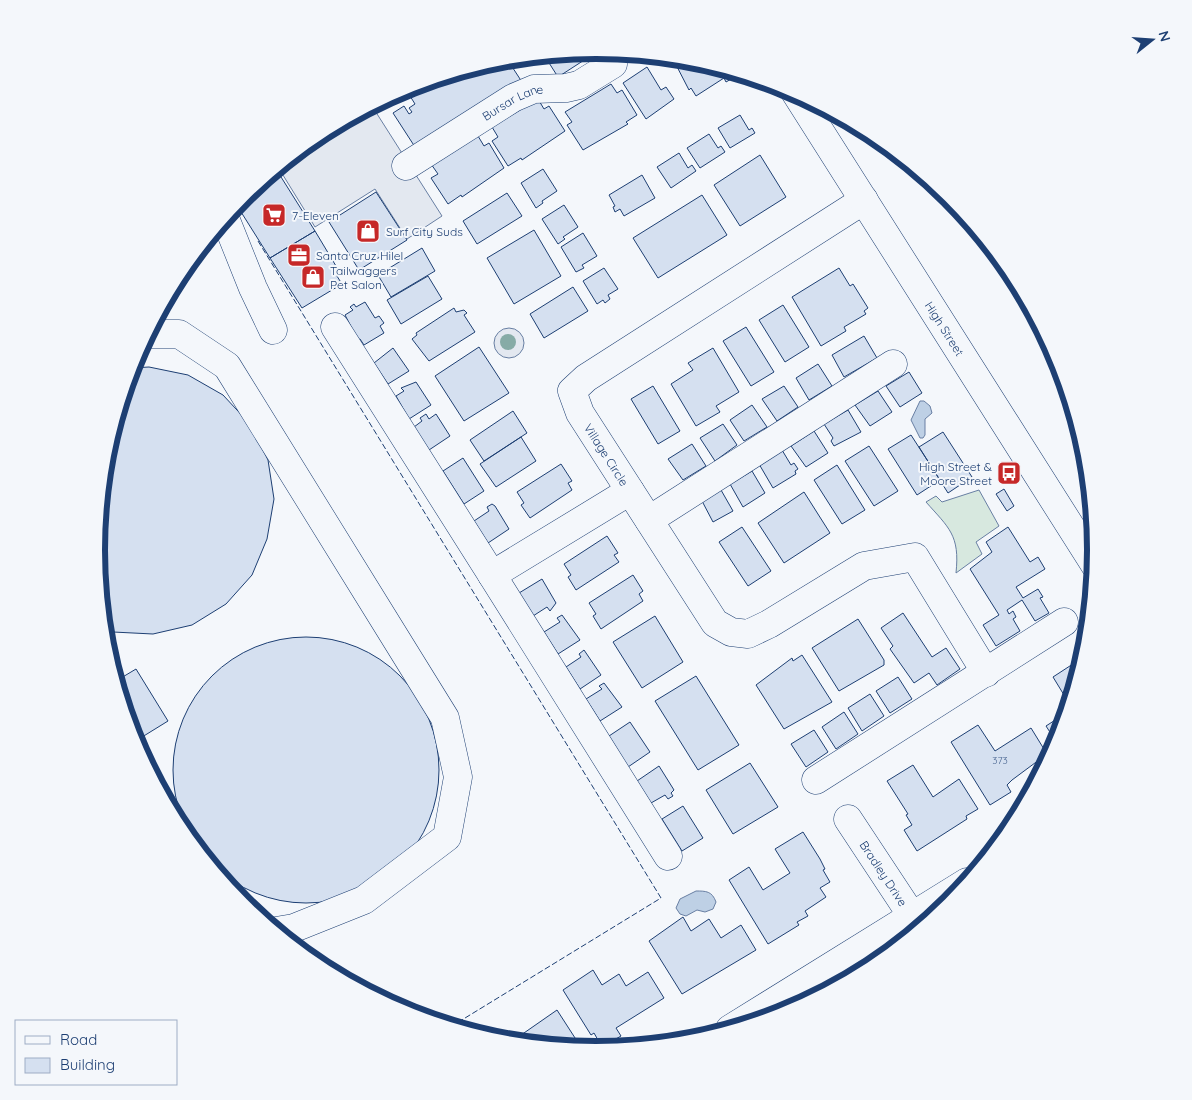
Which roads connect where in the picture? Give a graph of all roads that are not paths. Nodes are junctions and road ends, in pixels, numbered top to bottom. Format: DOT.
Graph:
graph roads {
  1 [pos="610,59"];
  2 [pos="803,105"];
  3 [pos="406,166"];
  4 [pos="864,200"];
  5 [pos="228,225"];
  6 [pos="335,327"];
  7 [pos="273,330"];
  8 [pos="155,334"];
  9 [pos="893,364"];
  10 [pos="630,491"];
  11 [pos="649,520"];
  12 [pos="1087,554"];
  13 [pos="492,575"];
  14 [pos="1064,622"];
  15 [pos="986,673"];
  16 [pos="816,780"];
  17 [pos="848,819"];
  18 [pos="668,856"];
  19 [pos="916,922"];
  20 [pos="285,930"];
  21 [pos="755,1015"];
  1 -- 3 [label="street, Bursar Lane"];
  2 -- 4 [label="street, High Street"];
  4 -- 10 [label="street, Village Circle"];
  4 -- 12 [label="street, High Street"];
  5 -- 7 [label="street"];
  6 -- 13 [label="street"];
  8 -- 20 [label="street"];
  9 -- 11 [label="street"];
  10 -- 11 [label="street, Village Circle"];
  10 -- 13 [label="street"];
  11 -- 15 [label="street, Village Circle"];
  13 -- 18 [label="street"];
  14 -- 15 [label="street"];
  15 -- 16 [label="street"];
  17 -- 19 [label="street, Bradley Drive"];
  19 -- 21 [label="street"];
}
